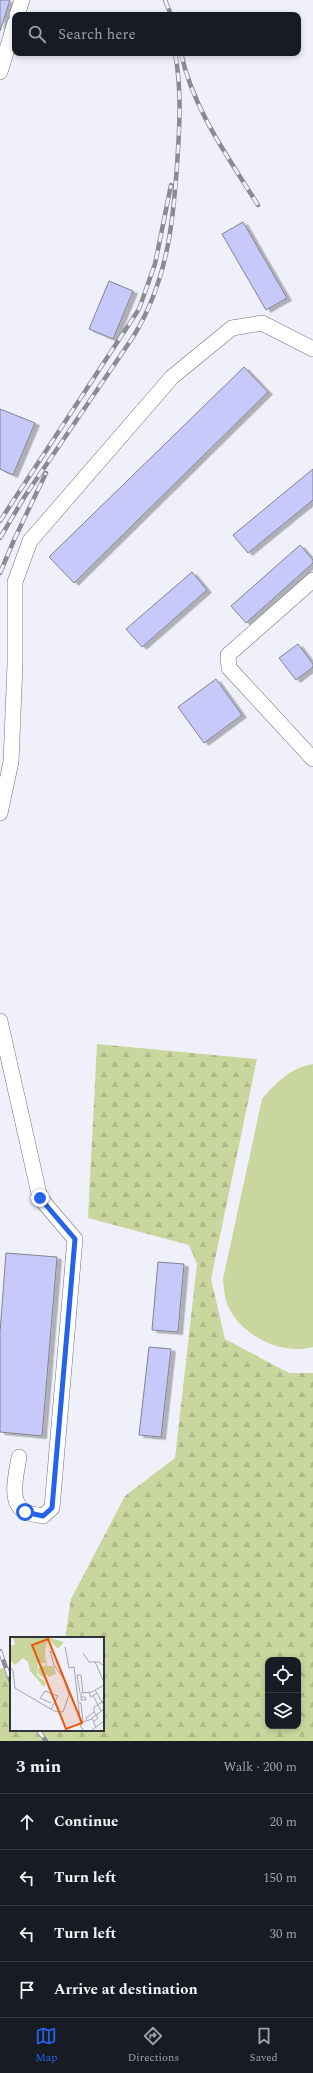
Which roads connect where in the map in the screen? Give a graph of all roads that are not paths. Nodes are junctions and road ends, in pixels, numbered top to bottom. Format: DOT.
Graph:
graph roads {
  1 [pos="22,0"];
  2 [pos="18,12"];
  3 [pos="12,33"];
  4 [pos="0,72"];
  5 [pos="313,349"];
  6 [pos="313,580"];
  7 [pos="313,759"];
  8 [pos="0,813"];
  9 [pos="0,1021"];
  10 [pos="19,1457"];
  1 -- 2 [label="street"];
  3 -- 4 [label="street"];
  5 -- 8 [label="street"];
  6 -- 7 [label="street"];
  9 -- 10 [label="street"];
}
